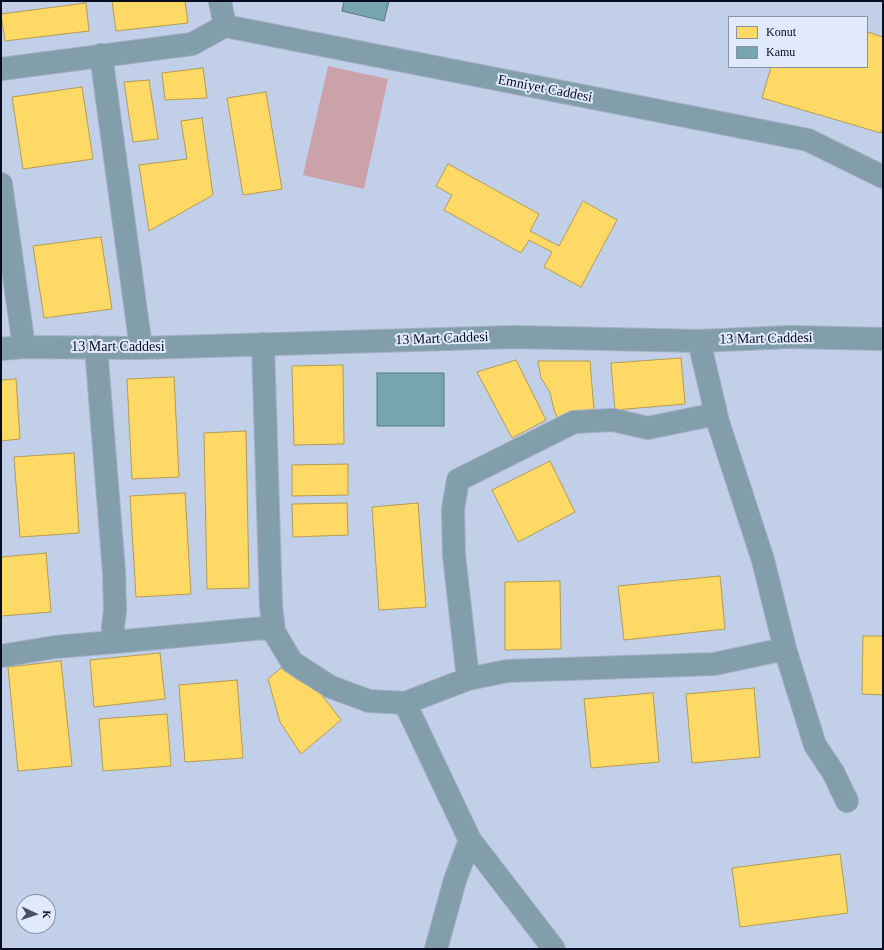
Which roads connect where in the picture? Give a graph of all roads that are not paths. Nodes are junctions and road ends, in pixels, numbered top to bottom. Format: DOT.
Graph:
graph roads {
  1 [pos="220,1"];
  2 [pos="225,26"];
  3 [pos="101,55"];
  4 [pos="1,69"];
  5 [pos="883,177"];
  6 [pos="1,184"];
  7 [pos="883,339"];
  8 [pos="699,341"];
  9 [pos="263,344"];
  10 [pos="24,347"];
  11 [pos="96,347"];
  12 [pos="141,348"];
  13 [pos="1,349"];
  14 [pos="716,414"];
  15 [pos="274,632"];
  16 [pos="114,642"];
  17 [pos="785,649"];
  18 [pos="1,656"];
  19 [pos="468,679"];
  20 [pos="405,703"];
  21 [pos="847,800"];
  22 [pos="470,840"];
  23 [pos="436,949"];
  24 [pos="554,949"];
  1 -- 2 [label="street"];
  2 -- 3 [label="street"];
  2 -- 5 [label="street, Emniyet Caddesi"];
  3 -- 4 [label="street"];
  3 -- 12 [label="street"];
  6 -- 10 [label="street"];
  7 -- 8 [label="street, 13 Mart Caddesi"];
  8 -- 9 [label="street, 13 Mart Caddesi"];
  8 -- 14 [label="street"];
  9 -- 12 [label="street, 13 Mart Caddesi"];
  9 -- 15 [label="street"];
  10 -- 11 [label="street, 13 Mart Caddesi"];
  10 -- 13 [label="street, 13 Mart Caddesi"];
  11 -- 12 [label="street, 13 Mart Caddesi"];
  11 -- 16 [label="street"];
  14 -- 17 [label="street"];
  14 -- 19 [label="street"];
  15 -- 16 [label="street"];
  15 -- 20 [label="street"];
  16 -- 18 [label="street"];
  17 -- 19 [label="street"];
  17 -- 21 [label="street"];
  19 -- 20 [label="street"];
  20 -- 22 [label="street"];
  22 -- 23 [label="street"];
  22 -- 24 [label="street"];
}
